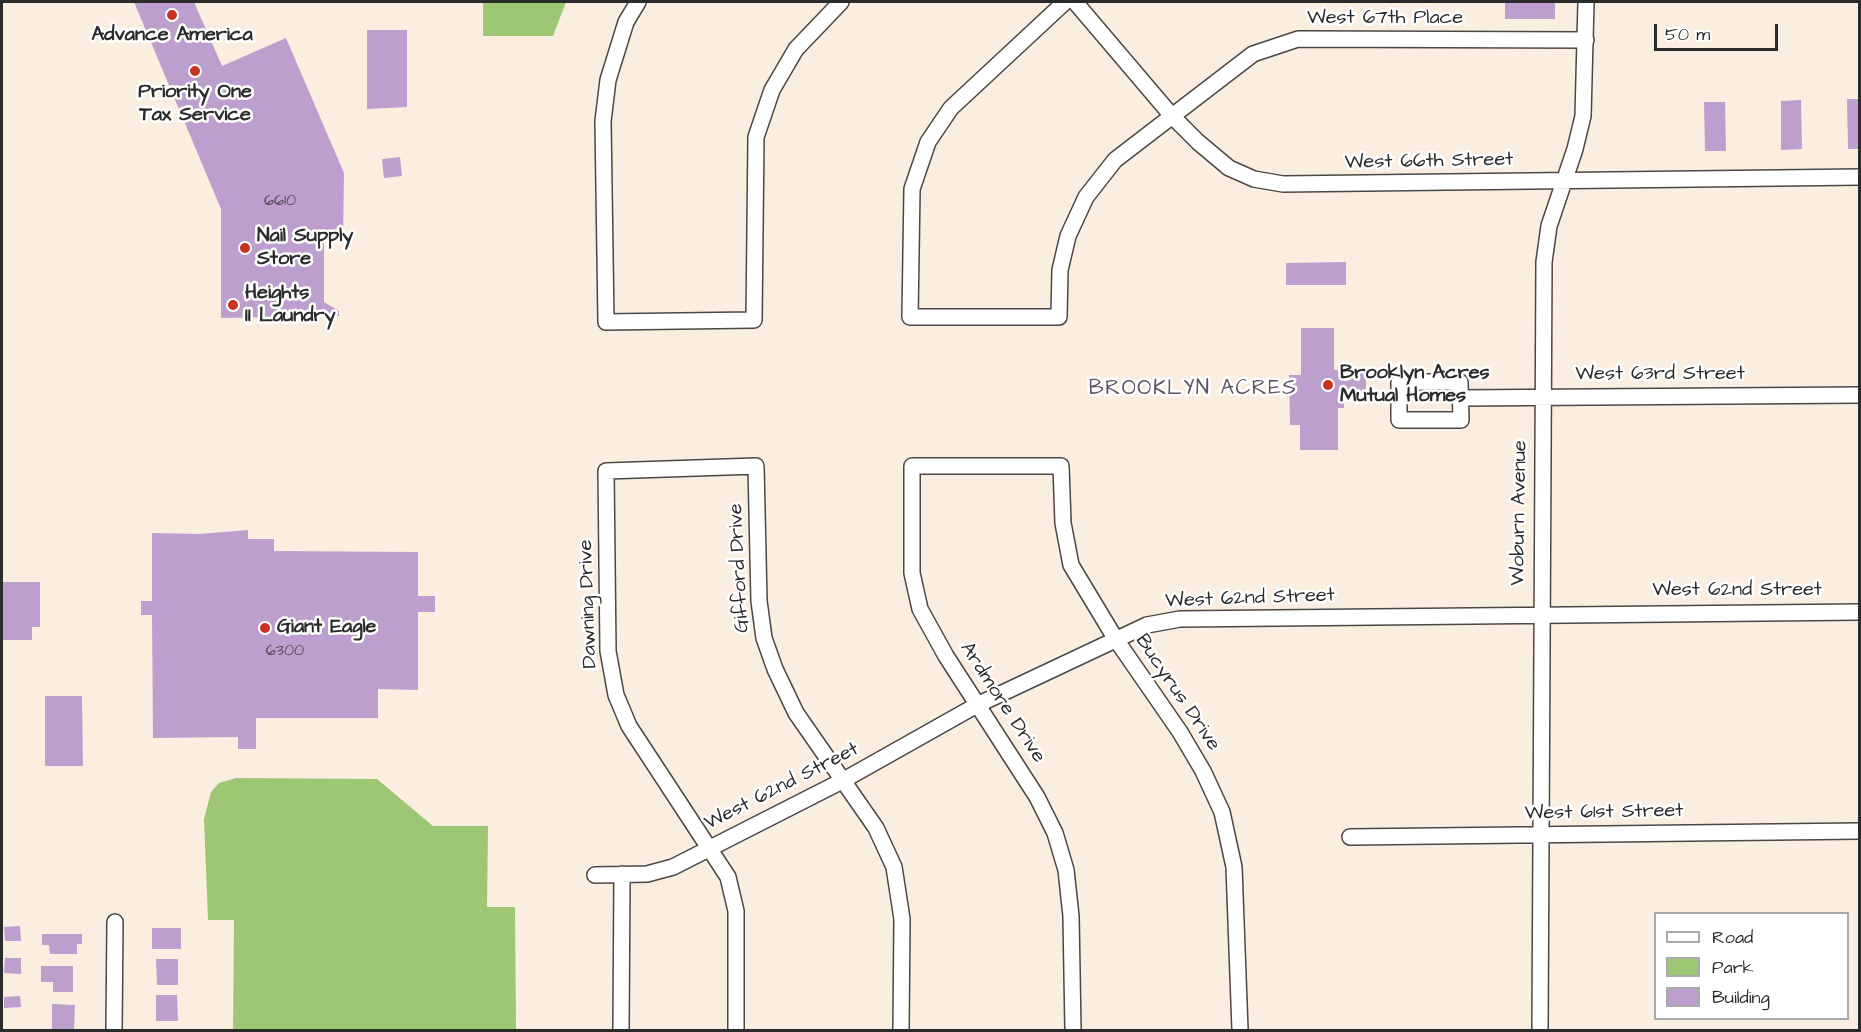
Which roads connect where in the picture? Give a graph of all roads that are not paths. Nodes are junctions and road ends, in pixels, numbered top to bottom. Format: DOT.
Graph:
graph roads {
  1 [pos="638,2"];
  2 [pos="841,2"];
  3 [pos="1065,2"];
  4 [pos="1075,2"];
  5 [pos="1586,2"];
  6 [pos="1586,40"];
  7 [pos="1172,116"];
  8 [pos="1860,177"];
  9 [pos="1564,181"];
  10 [pos="1860,395"];
  11 [pos="1543,397"];
  12 [pos="1461,398"];
  13 [pos="983,466"];
  14 [pos="682,468"];
  15 [pos="1860,612"];
  16 [pos="1540,613"];
  17 [pos="1115,638"];
  18 [pos="977,705"];
  19 [pos="842,781"];
  20 [pos="1860,831"];
  21 [pos="1540,835"];
  22 [pos="1350,837"];
  23 [pos="707,849"];
  24 [pos="622,874"];
  25 [pos="595,875"];
  26 [pos="115,922"];
  27 [pos="114,1030"];
  28 [pos="621,1030"];
  29 [pos="736,1030"];
  30 [pos="901,1030"];
  31 [pos="1073,1030"];
  32 [pos="1240,1030"];
  33 [pos="1540,1030"];
  1 -- 2 [label="street"];
  3 -- 7 [label="street"];
  4 -- 7 [label="street, West 66th Street"];
  5 -- 6 [label="street, Woburn Avenue"];
  6 -- 7 [label="street, West 67th Place"];
  6 -- 9 [label="street, Woburn Avenue"];
  7 -- 9 [label="street, West 66th Street"];
  8 -- 9 [label="street, West 66th Street"];
  9 -- 11 [label="street, Woburn Avenue"];
  10 -- 11 [label="street, West 63rd Street"];
  11 -- 12 [label="street, West 63rd Street"];
  11 -- 16 [label="street, Woburn Avenue"];
  12 -- 12 [label="street"];
  13 -- 17 [label="street, Bucyrus Drive"];
  13 -- 18 [label="street, Ardmore Drive"];
  14 -- 19 [label="street, Gifford Drive"];
  14 -- 23 [label="street, Dawning Drive"];
  15 -- 16 [label="street, West 62nd Street"];
  16 -- 17 [label="street, West 62nd Street"];
  16 -- 21 [label="street, Woburn Avenue"];
  17 -- 18 [label="street, West 62nd Street"];
  17 -- 32 [label="street, Bucyrus Drive"];
  18 -- 19 [label="street, West 62nd Street"];
  18 -- 31 [label="street, Ardmore Drive"];
  19 -- 23 [label="street, West 62nd Street"];
  19 -- 30 [label="street, Gifford Drive"];
  20 -- 21 [label="street, West 61st Street"];
  21 -- 22 [label="street, West 61st Street"];
  21 -- 33 [label="street, Woburn Avenue"];
  23 -- 24 [label="street, West 62nd Street"];
  23 -- 29 [label="street, Dawning Drive"];
  24 -- 25 [label="street, West 62nd Street"];
  24 -- 28 [label="street"];
  26 -- 27 [label="street"];
}
